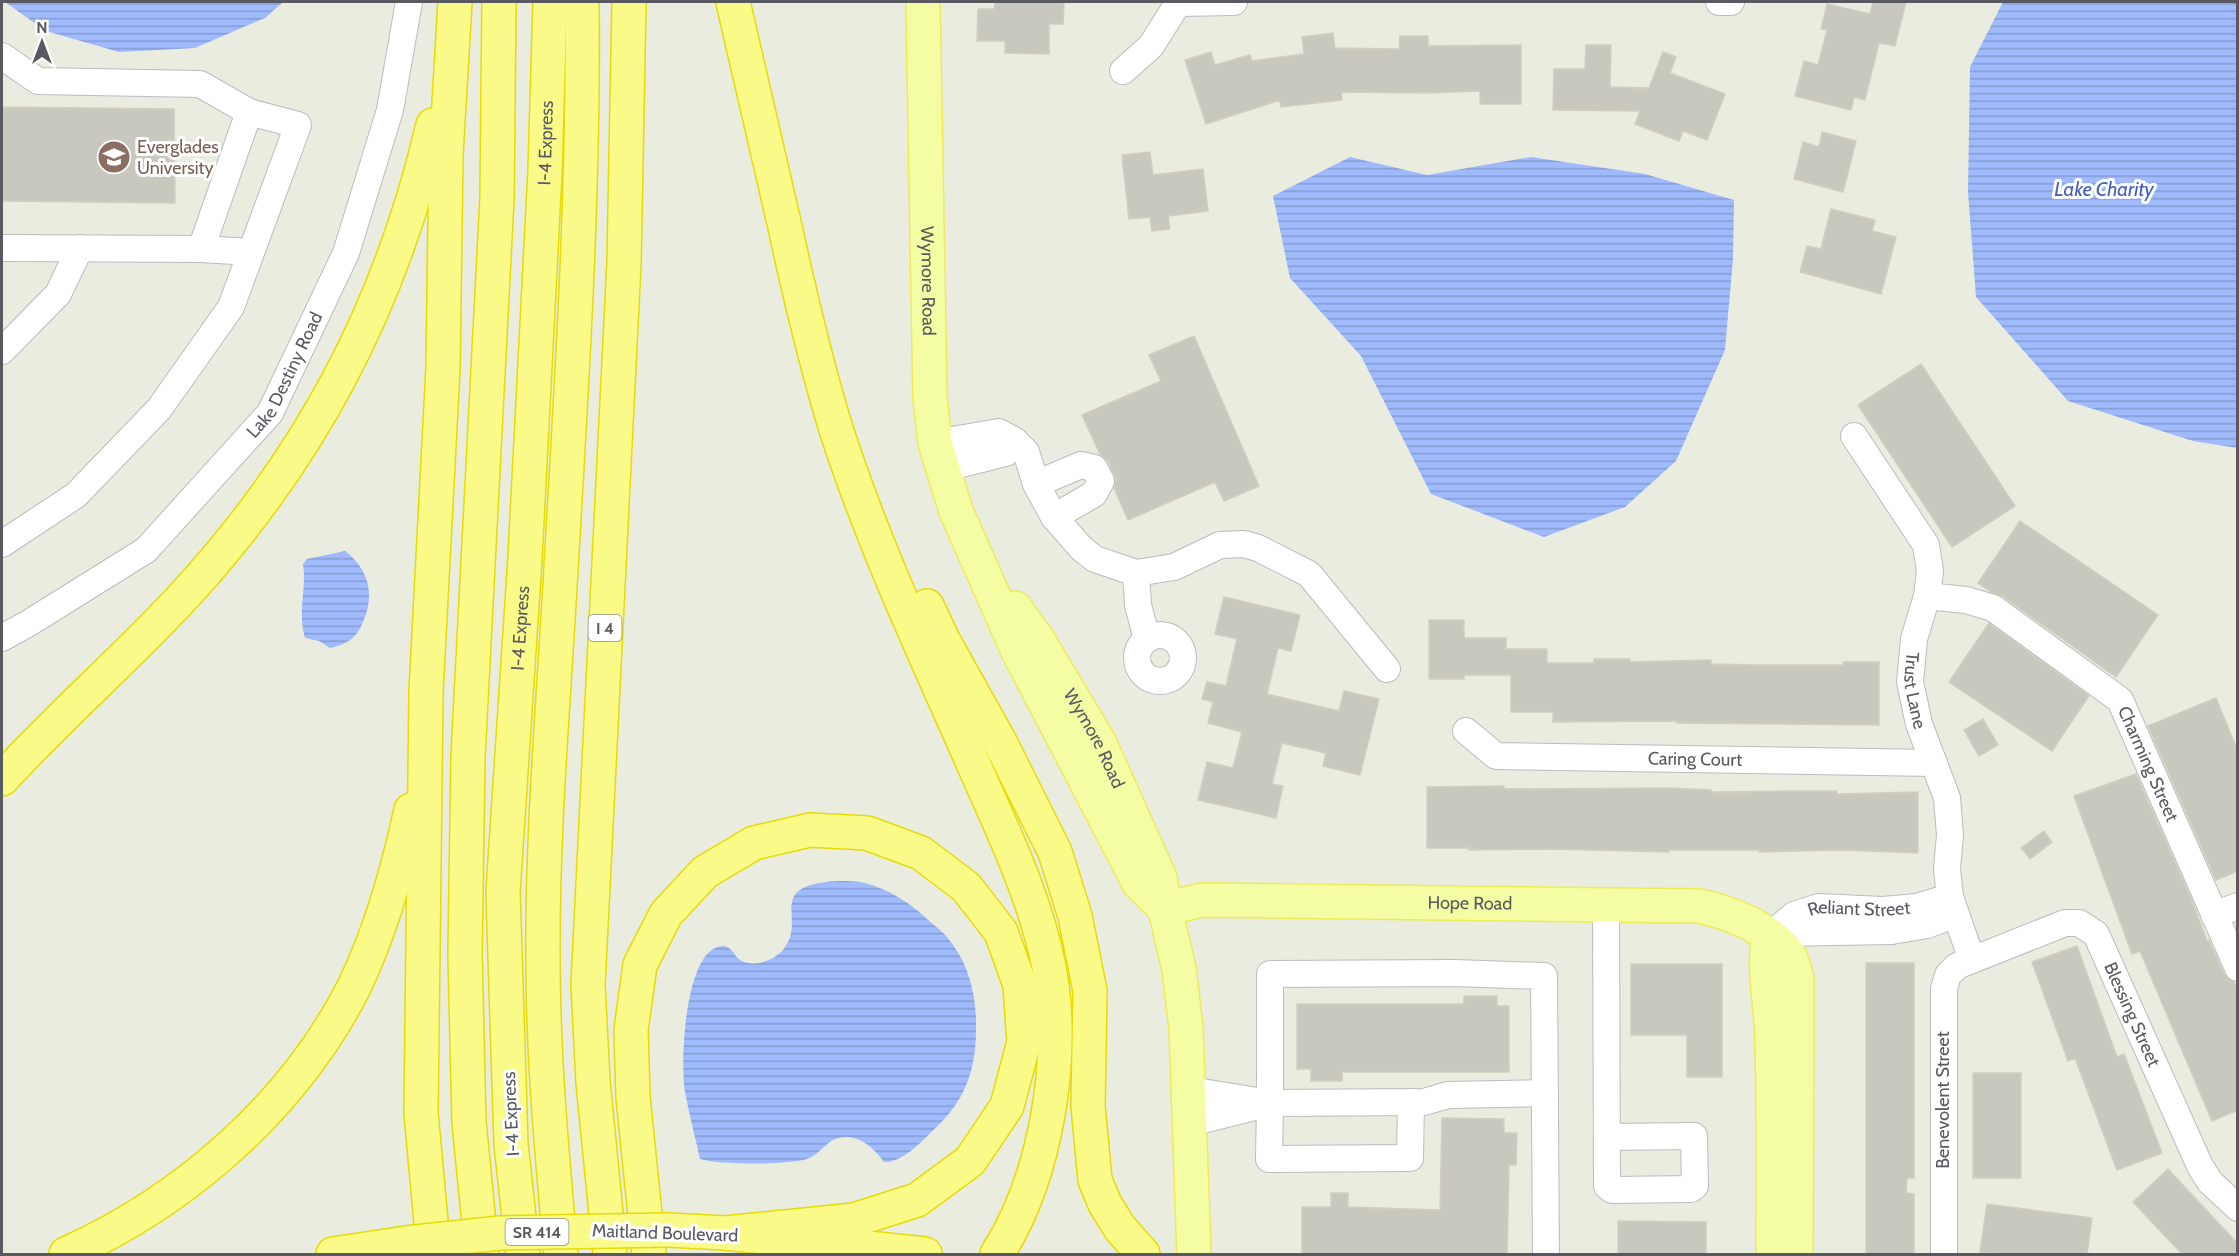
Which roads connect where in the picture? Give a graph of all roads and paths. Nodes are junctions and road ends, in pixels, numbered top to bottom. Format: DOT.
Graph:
graph roads {
  1 [pos="409,2"];
  2 [pos="453,2"];
  3 [pos="499,2"];
  4 [pos="550,2"];
  5 [pos="582,2"];
  6 [pos="628,2"];
  7 [pos="733,2"];
  8 [pos="923,2"];
  9 [pos="1176,2"];
  10 [pos="1234,2"];
  11 [pos="1719,2"];
  12 [pos="1731,2"];
  13 [pos="2,56"];
  14 [pos="1123,71"];
  15 [pos="249,112"];
  16 [pos="2,248"];
  17 [pos="80,248"];
  18 [pos="201,249"];
  19 [pos="251,252"];
  20 [pos="2,351"];
  21 [pos="817,360"];
  22 [pos="1854,436"];
  23 [pos="939,456"];
  24 [pos="1036,484"];
  25 [pos="1054,517"];
  26 [pos="2,544"];
  27 [pos="1136,573"];
  28 [pos="1927,596"];
  29 [pos="2,638"];
  30 [pos="1147,639"];
  31 [pos="1387,669"];
  32 [pos="426,692"];
  33 [pos="1466,731"];
  34 [pos="1934,763"];
  35 [pos="2,779"];
  36 [pos="1606,904"];
  37 [pos="1953,905"];
  38 [pos="1165,909"];
  39 [pos="2226,910"];
  40 [pos="1772,935"];
  41 [pos="1972,960"];
  42 [pos="2238,968"];
  43 [pos="1190,1090"];
  44 [pos="1545,1093"];
  45 [pos="1410,1102"];
  46 [pos="1270,1103"];
  47 [pos="1191,1123"];
  48 [pos="1607,1137"];
  49 [pos="2238,1208"];
  50 [pos="725,1233"];
  51 [pos="658,1242"];
  52 [pos="420,1249"];
  53 [pos="66,1254"];
  54 [pos="333,1254"];
  55 [pos="482,1254"];
  56 [pos="523,1254"];
  57 [pos="561,1254"];
  58 [pos="610,1254"];
  59 [pos="925,1254"];
  60 [pos="997,1254"];
  61 [pos="1143,1254"];
  62 [pos="1194,1254"];
  63 [pos="1546,1254"];
  64 [pos="1773,1254"];
  65 [pos="1796,1254"];
  66 [pos="1944,1254"];
  1 -- 29 [label="street, Lake Destiny Road"];
  2 -- 32 [label="highway"];
  2 -- 35 [label="highway"];
  3 -- 55 [label="highway"];
  4 -- 56 [label="highway, I-4 Express"];
  5 -- 57 [label="highway, I-4 Express"];
  6 -- 58 [label="highway, I 4"];
  7 -- 21 [label="highway"];
  8 -- 23 [label="main road, Wymore Road"];
  9 -- 10 [label="street"];
  9 -- 14 [label="street"];
  11 -- 12 [label="street"];
  13 -- 15 [label="street"];
  15 -- 18 [label="street"];
  15 -- 19 [label="street"];
  16 -- 17 [label="street"];
  17 -- 18 [label="street"];
  17 -- 20 [label="street"];
  18 -- 19 [label="street"];
  19 -- 26 [label="street"];
  21 -- 60 [label="highway"];
  21 -- 61 [label="highway"];
  22 -- 28 [label="street, Trust Lane"];
  23 -- 24 [label="street"];
  23 -- 38 [label="main road, Wymore Road"];
  24 -- 25 [label="street"];
  24 -- 25 [label="street"];
  25 -- 27 [label="street"];
  27 -- 30 [label="street"];
  27 -- 31 [label="street"];
  28 -- 34 [label="street, Trust Lane"];
  28 -- 39 [label="street, Charming Street"];
  32 -- 52 [label="highway"];
  32 -- 53 [label="highway"];
  33 -- 34 [label="street, Caring Court"];
  34 -- 37 [label="street, Trust Lane"];
  36 -- 38 [label="main road, Hope Road"];
  36 -- 40 [label="main road, Hope Road"];
  36 -- 48 [label="street"];
  37 -- 40 [label="street, Reliant Street"];
  37 -- 41 [label="street, Trust Lane"];
  38 -- 43 [label="main road"];
  39 -- 42 [label="street, Charming Street"];
  40 -- 64 [label="main road"];
  40 -- 65 [label="main road, Hope Road"];
  41 -- 49 [label="street, Blessing Street"];
  41 -- 66 [label="street, Benevolent Street"];
  43 -- 46 [label="street"];
  43 -- 47 [label="main road"];
  44 -- 45 [label="street"];
  44 -- 46 [label="street"];
  44 -- 63 [label="street"];
  45 -- 46 [label="street"];
  45 -- 46 [label="street"];
  46 -- 47 [label="street"];
  47 -- 62 [label="main road"];
  50 -- 51 [label="highway, Maitland Boulevard / SR 414"];
  50 -- 51 [label="highway"];
  50 -- 59 [label="highway, Maitland Boulevard / SR 414"];
  51 -- 52 [label="highway, Maitland Boulevard / SR 414, bridge"];
  52 -- 54 [label="highway, Maitland Boulevard / SR 414"];
}
